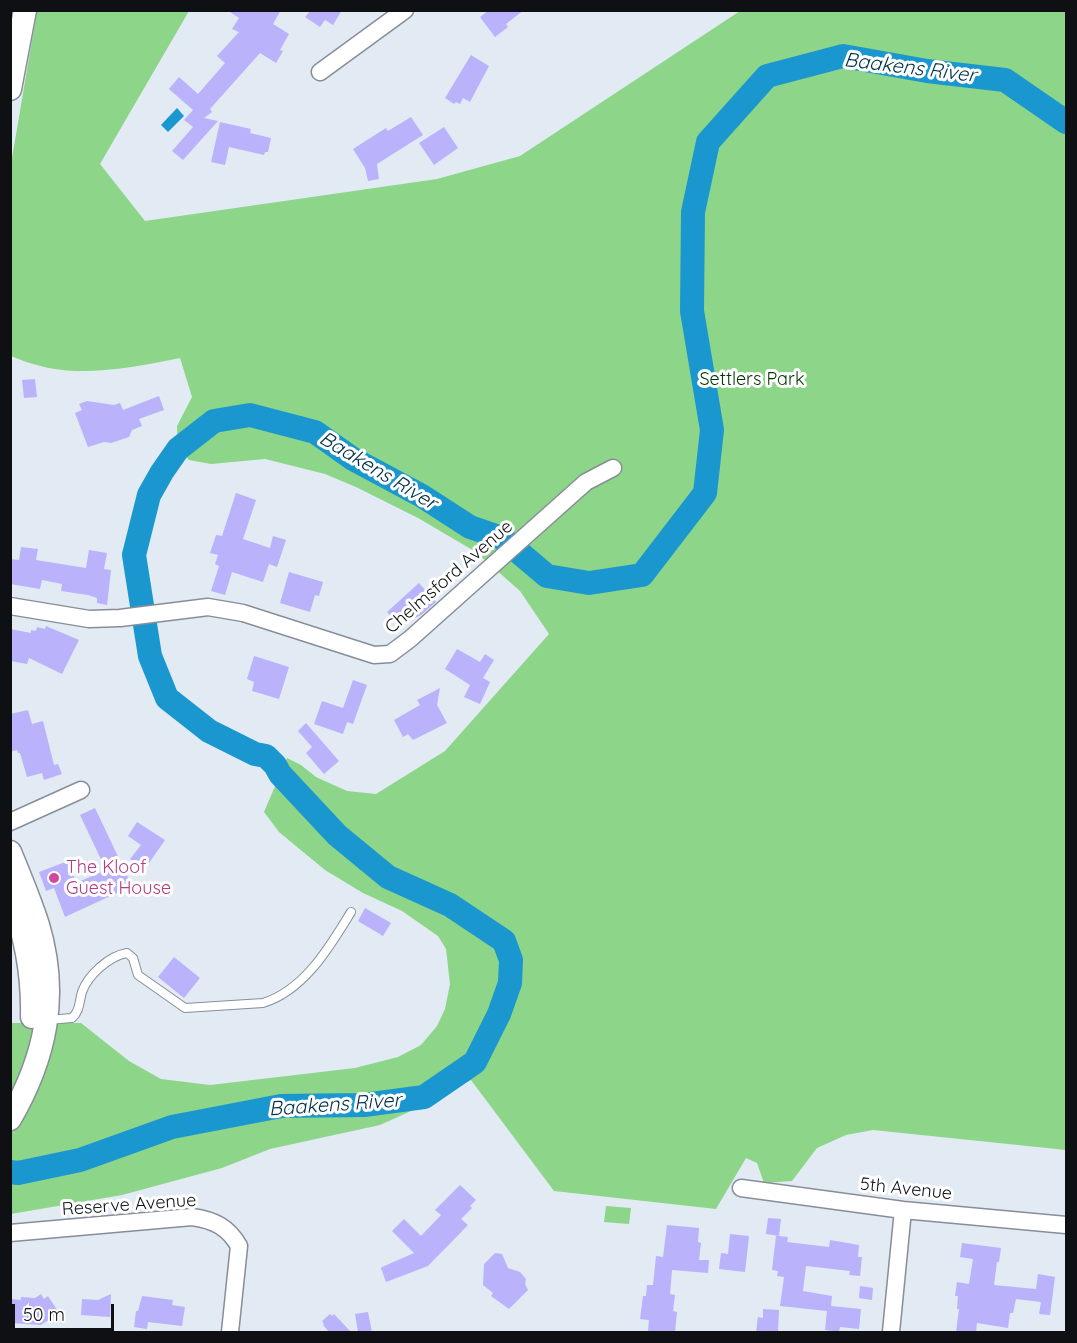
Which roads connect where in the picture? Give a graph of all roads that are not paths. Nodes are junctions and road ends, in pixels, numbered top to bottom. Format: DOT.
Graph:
graph roads {
  1 [pos="25,10"];
  2 [pos="405,10"];
  3 [pos="320,72"];
  4 [pos="10,89"];
  5 [pos="614,468"];
  6 [pos="10,606"];
  7 [pos="81,790"];
  8 [pos="10,822"];
  9 [pos="10,852"];
  10 [pos="10,896"];
  11 [pos="351,912"];
  12 [pos="42,1030"];
  13 [pos="10,1091"];
  14 [pos="10,1119"];
  15 [pos="741,1188"];
  16 [pos="903,1210"];
  17 [pos="1066,1225"];
  18 [pos="10,1233"];
  19 [pos="230,1332"];
  20 [pos="891,1332"];
  1 -- 4 [label="main road"];
  2 -- 3 [label="street"];
  5 -- 6 [label="street, Chelmsford Avenue"];
  7 -- 8 [label="street"];
  9 -- 12 [label="main road"];
  10 -- 12 [label="main road"];
  11 -- 12 [label="lane"];
  12 -- 13 [label="main road"];
  12 -- 14 [label="main road"];
  15 -- 16 [label="street, 5th Avenue"];
  16 -- 17 [label="street, 5th Avenue"];
  16 -- 20 [label="street"];
  18 -- 19 [label="street, Reserve Avenue"];
}
